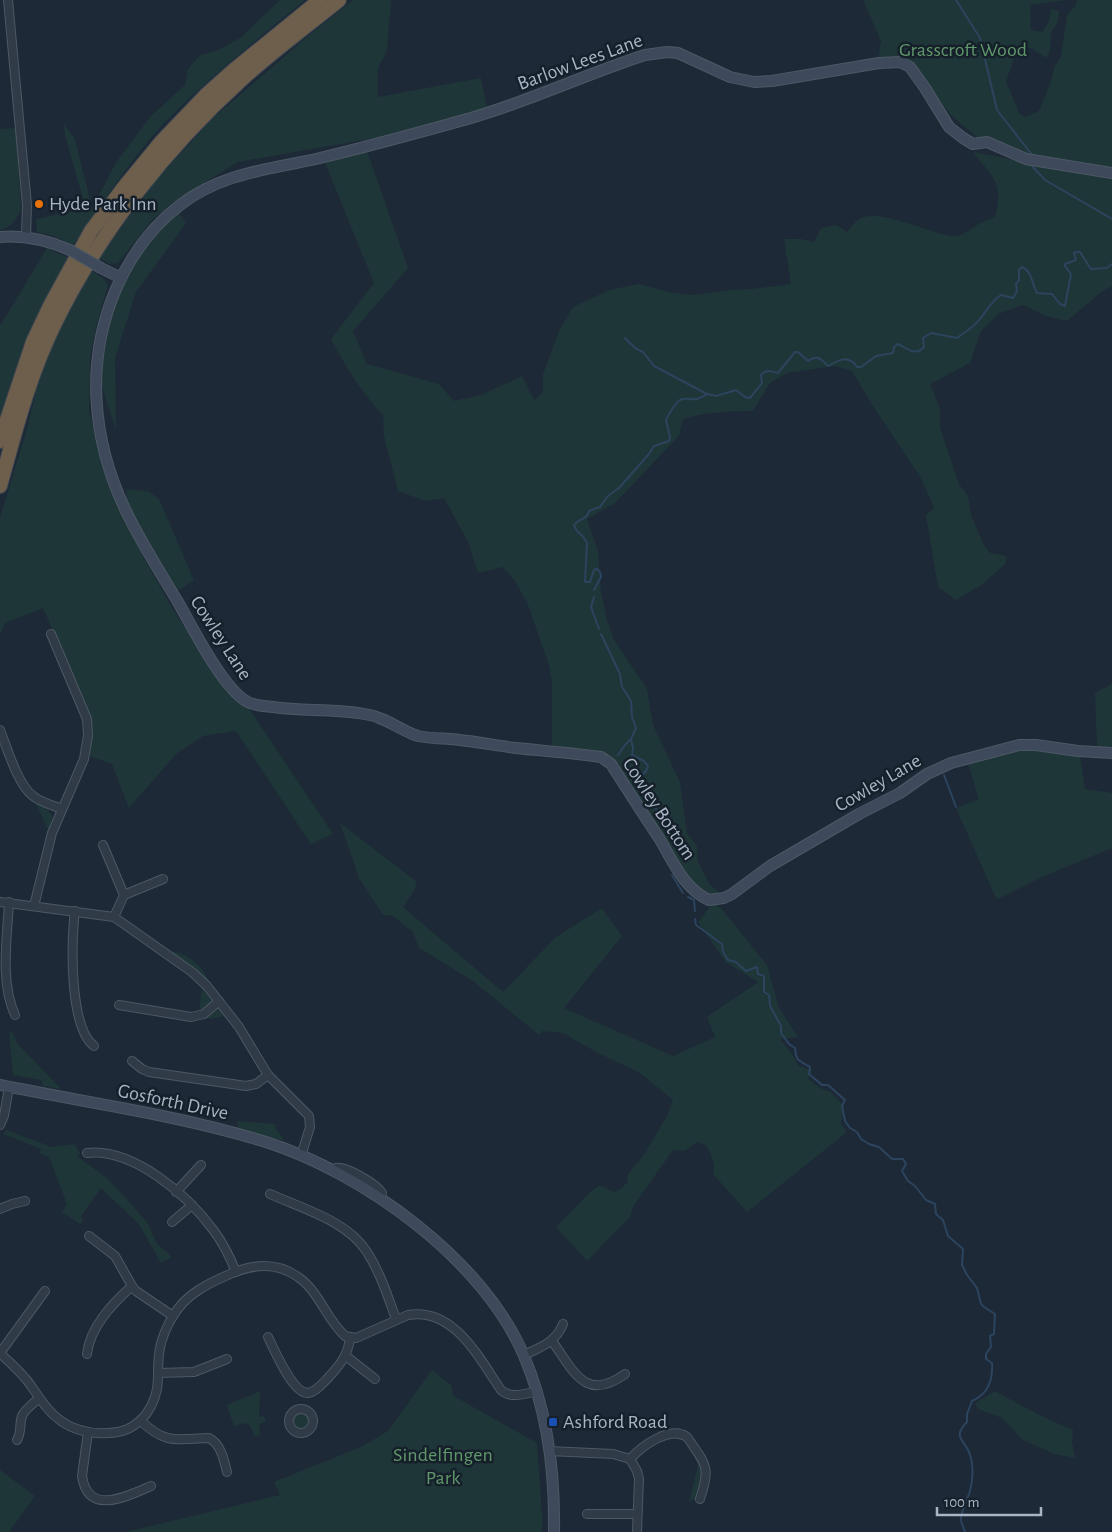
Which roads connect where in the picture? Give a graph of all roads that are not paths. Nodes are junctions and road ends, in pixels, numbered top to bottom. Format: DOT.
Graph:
graph roads {
  1 [pos="8,0"];
  2 [pos="320,0"];
  3 [pos="339,0"];
  4 [pos="1112,173"];
  5 [pos="0,237"];
  6 [pos="26,237"];
  7 [pos="121,278"];
  8 [pos="0,440"];
  9 [pos="0,486"];
  10 [pos="51,634"];
  11 [pos="0,730"];
  12 [pos="1112,753"];
  13 [pos="601,758"];
  14 [pos="62,808"];
  15 [pos="103,845"];
  16 [pos="163,879"];
  17 [pos="686,882"];
  18 [pos="124,895"];
  19 [pos="0,902"];
  20 [pos="9,902"];
  21 [pos="34,906"];
  22 [pos="75,911"];
  23 [pos="114,917"];
  24 [pos="219,1001"];
  25 [pos="119,1005"];
  26 [pos="15,1015"];
  27 [pos="94,1046"];
  28 [pos="132,1061"];
  29 [pos="268,1075"];
  30 [pos="4,1086"];
  31 [pos="0,1125"];
  32 [pos="87,1153"];
  33 [pos="301,1156"];
  34 [pos="201,1165"];
  35 [pos="176,1192"];
  36 [pos="270,1194"];
  37 [pos="25,1201"];
  38 [pos="192,1205"];
  39 [pos="0,1209"];
  40 [pos="172,1222"];
  41 [pos="89,1236"];
  42 [pos="236,1272"];
  43 [pos="132,1286"];
  44 [pos="45,1291"];
  45 [pos="173,1316"];
  46 [pos="396,1319"];
  47 [pos="563,1324"];
  48 [pos="268,1337"];
  49 [pos="350,1338"];
  50 [pos="552,1341"];
  51 [pos="0,1354"];
  52 [pos="87,1354"];
  53 [pos="524,1355"];
  54 [pos="346,1356"];
  55 [pos="227,1359"];
  56 [pos="158,1373"];
  57 [pos="625,1374"];
  58 [pos="375,1379"];
  59 [pos="537,1391"];
  60 [pos="307,1393"];
  61 [pos="39,1398"];
  62 [pos="306,1409"];
  63 [pos="141,1421"];
  64 [pos="88,1432"];
  65 [pos="17,1440"];
  66 [pos="549,1451"];
  67 [pos="630,1458"];
  68 [pos="227,1472"];
  69 [pos="151,1486"];
  70 [pos="700,1500"];
  71 [pos="587,1514"];
  72 [pos="637,1514"];
  73 [pos="554,1532"];
  74 [pos="637,1532"];
  1 -- 6 [label="street"];
  2 -- 8 [label="highway"];
  3 -- 9 [label="highway"];
  4 -- 7 [label="street, Barlow Lees Lane"];
  5 -- 6 [label="street"];
  6 -- 7 [label="street, bridge"];
  7 -- 13 [label="street, Cowley Lane"];
  10 -- 14 [label="street"];
  11 -- 14 [label="street"];
  12 -- 17 [label="street, Cowley Lane"];
  13 -- 17 [label="street, Cowley Bottom"];
  14 -- 21 [label="street"];
  15 -- 18 [label="street"];
  16 -- 18 [label="street"];
  18 -- 23 [label="street"];
  19 -- 20 [label="street"];
  20 -- 21 [label="street"];
  20 -- 26 [label="street"];
  21 -- 22 [label="street"];
  22 -- 23 [label="street"];
  22 -- 27 [label="street"];
  23 -- 24 [label="street"];
  24 -- 25 [label="street"];
  24 -- 29 [label="street"];
  28 -- 29 [label="street"];
  29 -- 33 [label="street"];
  30 -- 31 [label="street"];
  30 -- 33 [label="street, Gosforth Drive"];
  32 -- 35 [label="street"];
  33 -- 53 [label="street, Gosforth Drive"];
  34 -- 35 [label="street"];
  35 -- 38 [label="street"];
  36 -- 46 [label="street"];
  37 -- 39 [label="street"];
  38 -- 40 [label="street"];
  38 -- 42 [label="street"];
  41 -- 43 [label="street"];
  42 -- 45 [label="street"];
  42 -- 49 [label="street"];
  43 -- 45 [label="street"];
  43 -- 52 [label="street"];
  44 -- 51 [label="street"];
  45 -- 56 [label="street"];
  46 -- 49 [label="street"];
  46 -- 59 [label="street"];
  47 -- 50 [label="street"];
  48 -- 60 [label="street"];
  49 -- 54 [label="street"];
  50 -- 53 [label="street"];
  50 -- 57 [label="street"];
  51 -- 61 [label="street"];
  53 -- 59 [label="street, Gosforth Drive"];
  54 -- 58 [label="street"];
  54 -- 60 [label="street"];
  55 -- 56 [label="street"];
  56 -- 63 [label="street"];
  59 -- 66 [label="street, Gosforth Drive"];
  60 -- 62 [label="street"];
  61 -- 64 [label="street"];
  61 -- 65 [label="street"];
  63 -- 64 [label="street"];
  63 -- 68 [label="street"];
  64 -- 69 [label="street"];
  66 -- 67 [label="street"];
  66 -- 73 [label="street, Gosforth Drive"];
  67 -- 70 [label="street"];
  67 -- 72 [label="street"];
  71 -- 72 [label="street"];
  72 -- 74 [label="street"];
}
